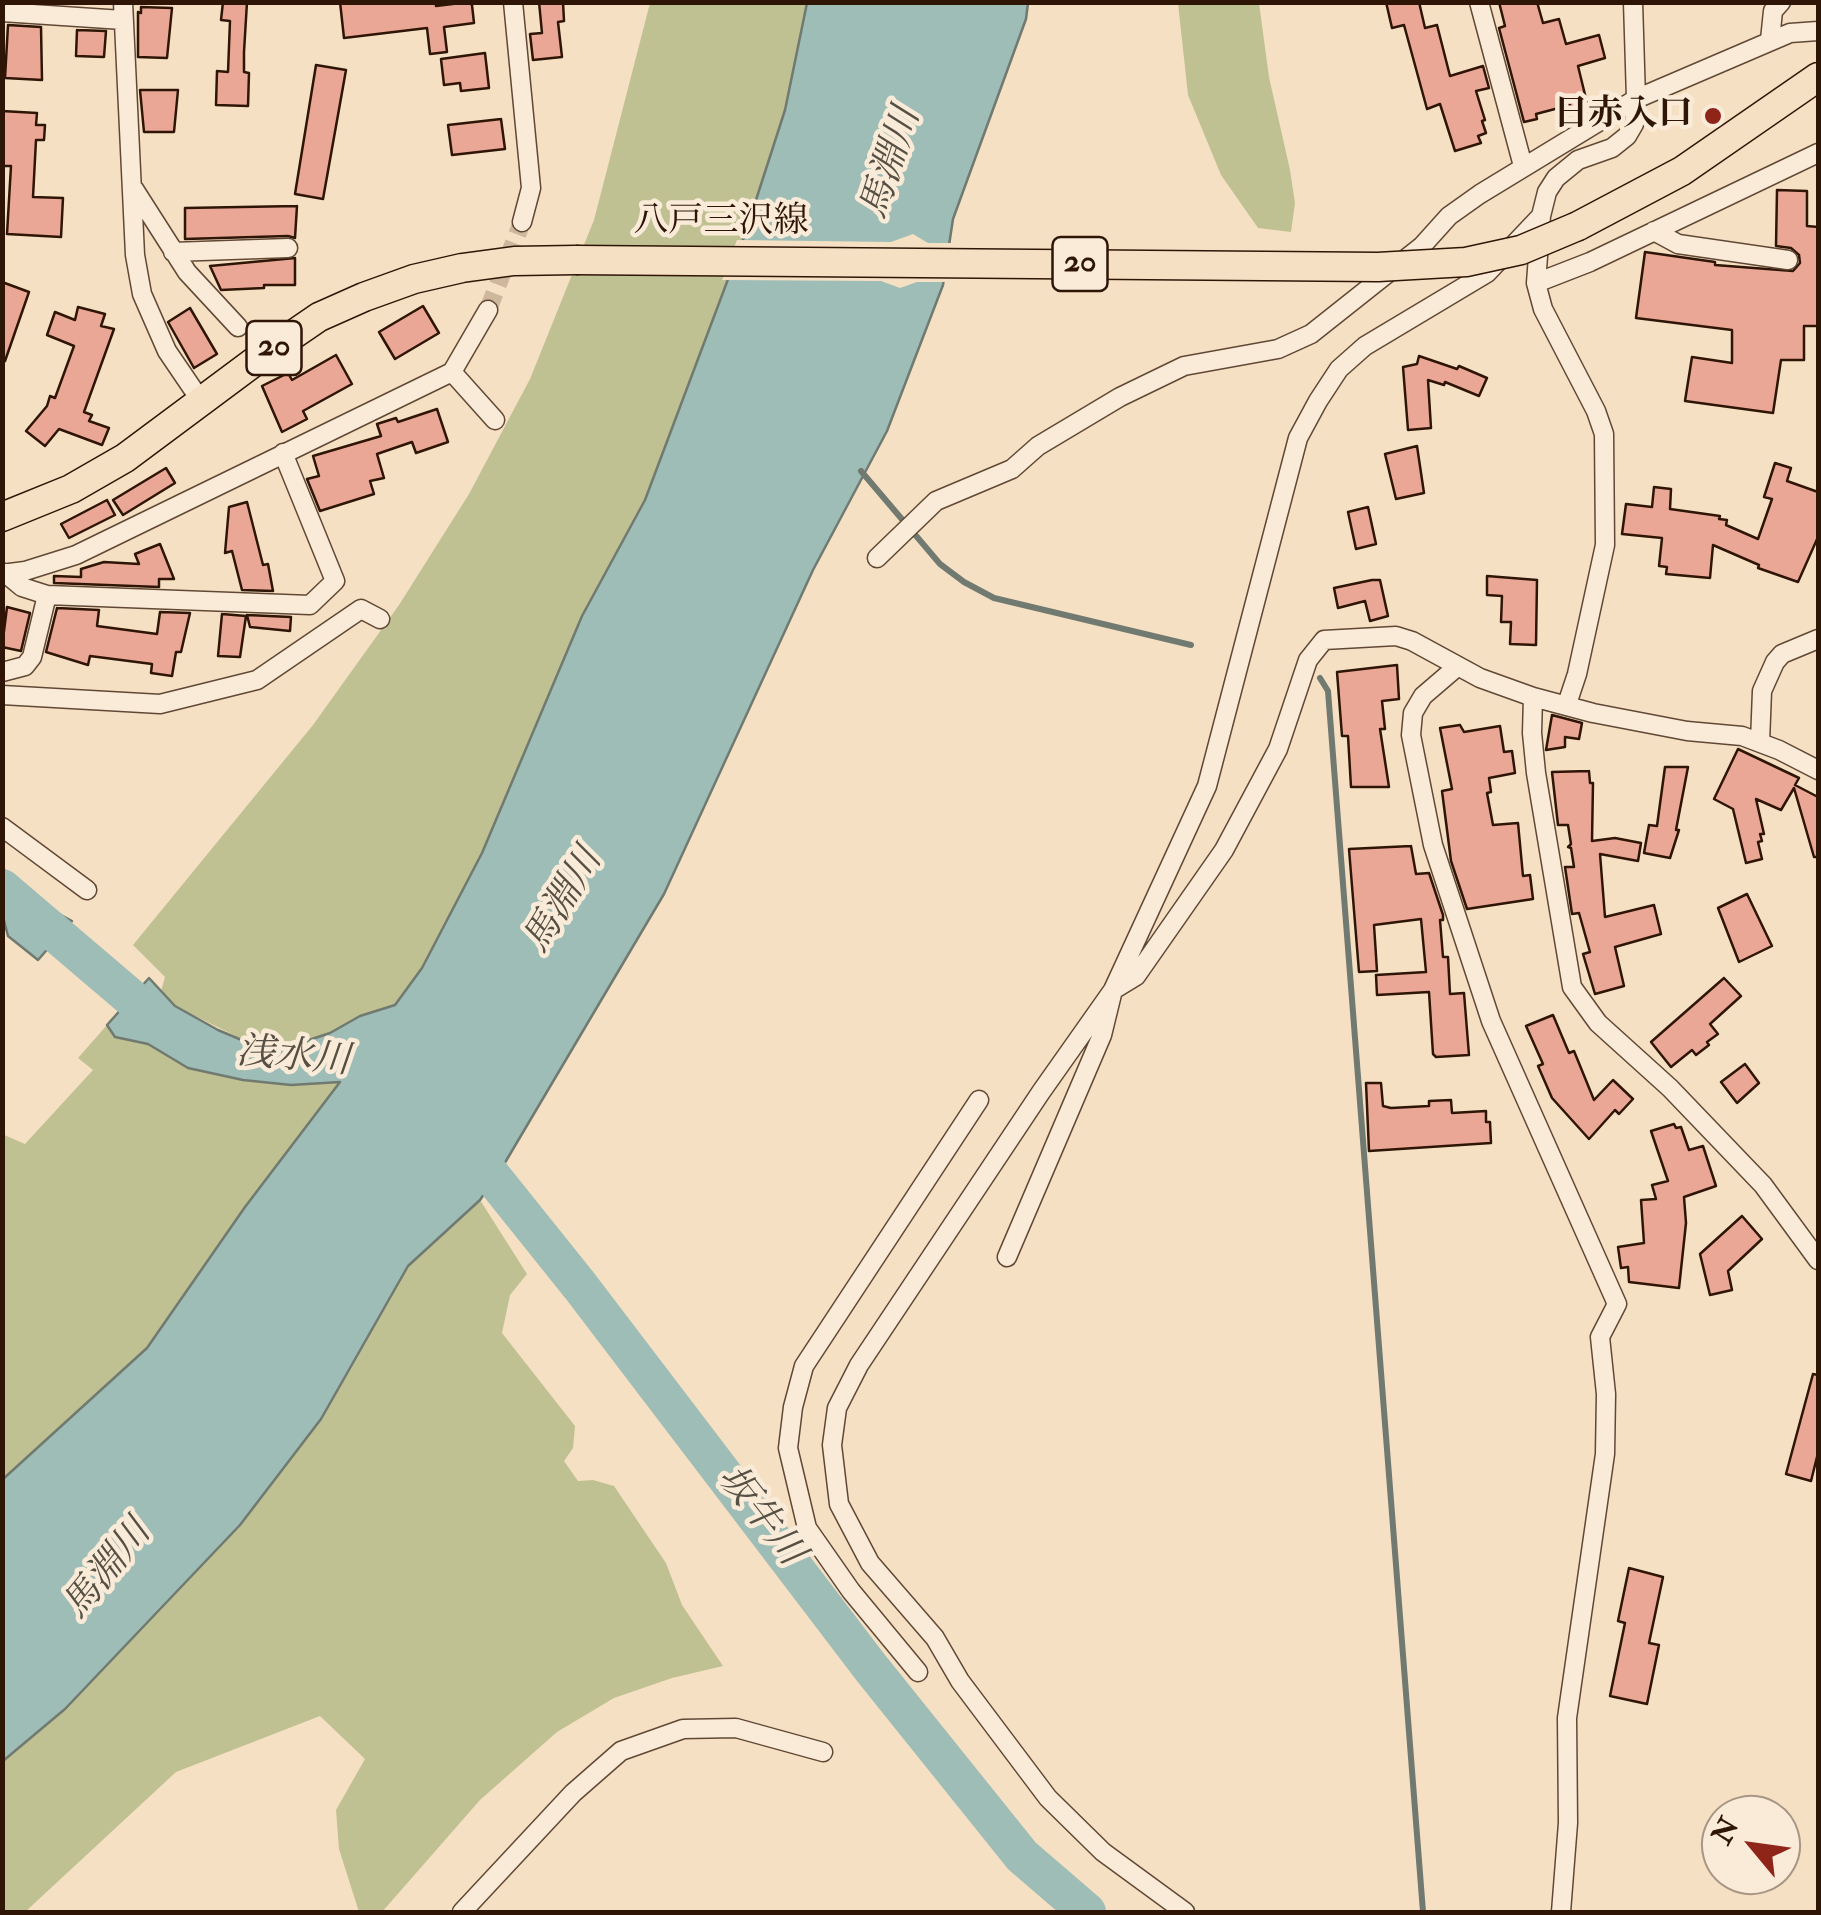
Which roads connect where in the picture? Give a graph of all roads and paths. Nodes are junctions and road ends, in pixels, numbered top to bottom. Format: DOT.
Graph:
graph roads {
  1 [pos="513,2"];
  2 [pos="1479,2"];
  3 [pos="1632,2"];
  4 [pos="1781,2"];
  5 [pos="123,11"];
  6 [pos="2,12"];
  7 [pos="1818,31"];
  8 [pos="1770,40"];
  9 [pos="1818,77"];
  10 [pos="1636,98"];
  11 [pos="1818,154"];
  12 [pos="1522,166"];
  13 [pos="131,185"];
  14 [pos="1541,216"];
  15 [pos="522,222"];
  16 [pos="1654,231"];
  17 [pos="288,248"];
  18 [pos="173,252"];
  19 [pos="1788,260"];
  20 [pos="1536,284"];
  21 [pos="488,310"];
  22 [pos="238,327"];
  23 [pos="452,372"];
  24 [pos="202,401"];
  25 [pos="494,420"];
  26 [pos="283,453"];
  27 [pos="2,516"];
  28 [pos="877,558"];
  29 [pos="4,574"];
  30 [pos="47,595"];
  31 [pos="380,619"];
  32 [pos="1818,638"];
  33 [pos="1458,666"];
  34 [pos="2,672"];
  35 [pos="2,696"];
  36 [pos="1533,697"];
  37 [pos="1567,704"];
  38 [pos="1760,742"];
  39 [pos="1818,770"];
  40 [pos="2,827"];
  41 [pos="87,890"];
  42 [pos="1113,990"];
  43 [pos="979,1100"];
  44 [pos="1007,1258"];
  45 [pos="1818,1260"];
  46 [pos="918,1672"];
  47 [pos="823,1752"];
  48 [pos="462,1912"];
  49 [pos="1184,1912"];
  50 [pos="1560,1912"];
  1 -- 15 [label="street"];
  2 -- 12 [label="street"];
  3 -- 10 [label="street"];
  4 -- 8 [label="street"];
  5 -- 6 [label="street"];
  5 -- 13 [label="street"];
  7 -- 8 [label="street"];
  8 -- 10 [label="street"];
  9 -- 24 [label="main road, 八戸三沢線 / 20, bridge"];
  10 -- 12 [label="street"];
  10 -- 14 [label="street"];
  11 -- 16 [label="street"];
  12 -- 28 [label="street"];
  13 -- 18 [label="street"];
  13 -- 24 [label="street"];
  14 -- 20 [label="street"];
  14 -- 42 [label="street"];
  16 -- 19 [label="street"];
  16 -- 20 [label="street"];
  17 -- 18 [label="street"];
  18 -- 22 [label="street"];
  20 -- 37 [label="street"];
  21 -- 23 [label="street"];
  23 -- 25 [label="street"];
  23 -- 26 [label="street"];
  24 -- 27 [label="main road, 八戸三沢線 / 20"];
  26 -- 29 [label="street"];
  26 -- 30 [label="street"];
  29 -- 30 [label="street"];
  30 -- 34 [label="street"];
  31 -- 35 [label="street"];
  32 -- 38 [label="street"];
  33 -- 36 [label="street"];
  33 -- 42 [label="street"];
  33 -- 50 [label="street"];
  36 -- 37 [label="street"];
  36 -- 45 [label="street"];
  37 -- 38 [label="street"];
  38 -- 39 [label="street"];
  40 -- 41 [label="street"];
  42 -- 44 [label="street"];
  42 -- 49 [label="street"];
  43 -- 46 [label="street"];
  47 -- 48 [label="street"];
}
